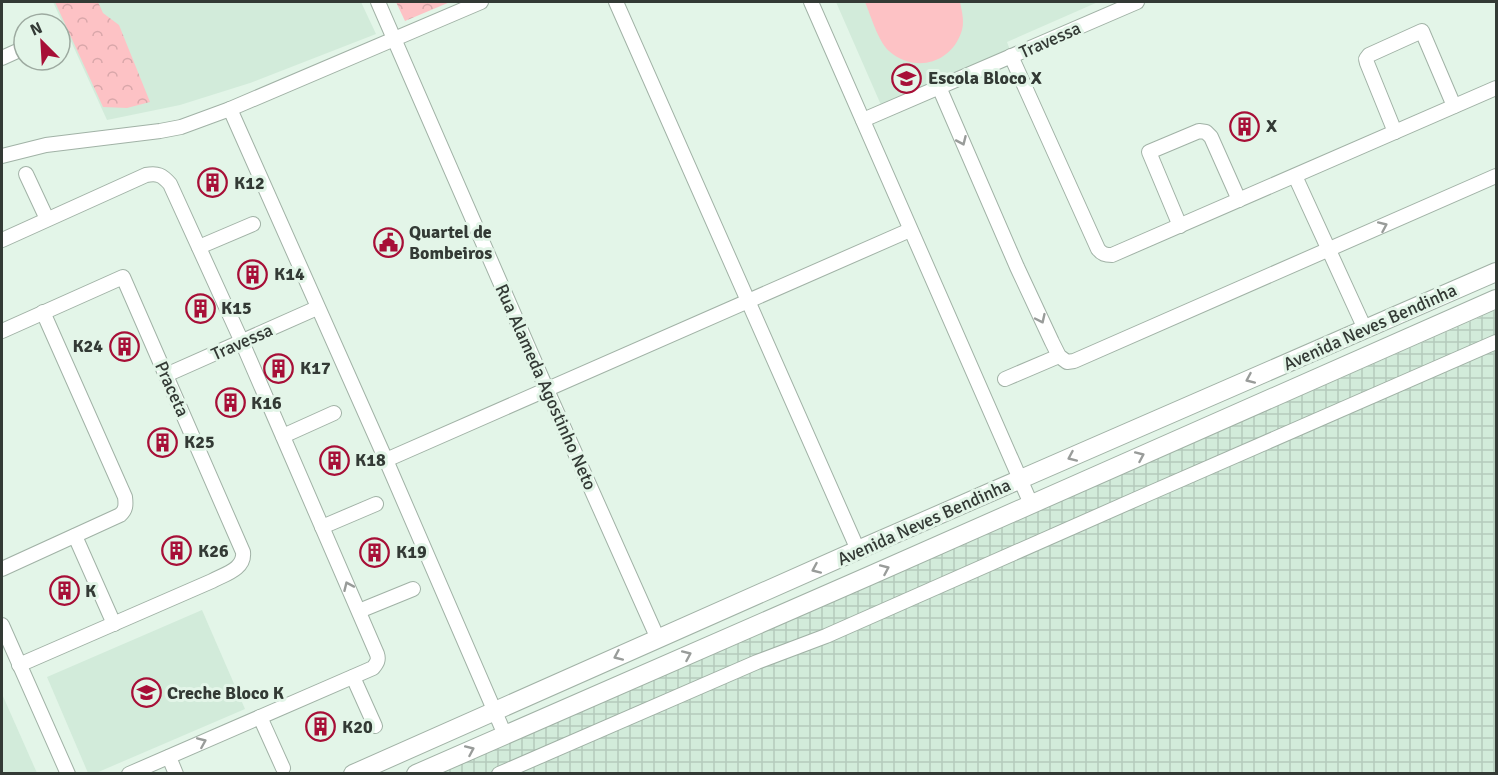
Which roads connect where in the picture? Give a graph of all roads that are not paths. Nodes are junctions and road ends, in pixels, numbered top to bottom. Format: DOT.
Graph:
graph roads {
  1 [pos="378,2"];
  2 [pos="481,2"];
  3 [pos="616,2"];
  4 [pos="811,2"];
  5 [pos="1137,2"];
  6 [pos="394,38"];
  7 [pos="1011,56"];
  8 [pos="939,87"];
  9 [pos="1497,88"];
  10 [pos="1454,106"];
  11 [pos="230,109"];
  12 [pos="863,120"];
  13 [pos="1395,132"];
  14 [pos="2,156"];
  15 [pos="26,174"];
  16 [pos="1295,176"];
  17 [pos="1497,176"];
  18 [pos="1239,200"];
  19 [pos="47,219"];
  20 [pos="253,224"];
  21 [pos="1180,226"];
  22 [pos="910,230"];
  23 [pos="2,240"];
  24 [pos="199,247"];
  25 [pos="1329,249"];
  26 [pos="1497,272"];
  27 [pos="1497,299"];
  28 [pos="747,302"];
  29 [pos="317,308"];
  30 [pos="43,312"];
  31 [pos="1365,329"];
  32 [pos="2,331"];
  33 [pos="242,342"];
  34 [pos="1497,342"];
  35 [pos="1059,356"];
  36 [pos="166,375"];
  37 [pos="1005,379"];
  38 [pos="547,390"];
  39 [pos="334,413"];
  40 [pos="283,436"];
  41 [pos="386,460"];
  42 [pos="1021,480"];
  43 [pos="376,504"];
  44 [pos="1031,504"];
  45 [pos="322,527"];
  46 [pos="75,536"];
  47 [pos="858,550"];
  48 [pos="2,569"];
  49 [pos="413,589"];
  50 [pos="359,611"];
  51 [pos="114,624"];
  52 [pos="2,625"];
  53 [pos="658,639"];
  54 [pos="19,665"];
  55 [pos="353,677"];
  56 [pos="495,711"];
  57 [pos="260,717"];
  58 [pos="375,726"];
  59 [pos="505,735"];
  60 [pos="169,757"];
  61 [pos="283,768"];
  62 [pos="68,774"];
  63 [pos="129,774"];
  64 [pos="176,774"];
  65 [pos="353,774"];
  66 [pos="416,774"];
  67 [pos="499,774"];
  1 -- 6 [label="street, Rua Alameda Agostinho Neto"];
  2 -- 6 [label="street"];
  3 -- 28 [label="street"];
  4 -- 12 [label="street"];
  5 -- 7 [label="street, Travessa"];
  6 -- 11 [label="street"];
  6 -- 38 [label="street, Rua Alameda Agostinho Neto"];
  7 -- 8 [label="street, Travessa"];
  7 -- 21 [label="street"];
  8 -- 12 [label="street, Travessa"];
  8 -- 35 [label="street, one-way"];
  9 -- 10 [label="street"];
  10 -- 13 [label="street"];
  10 -- 13 [label="street"];
  11 -- 14 [label="street"];
  11 -- 29 [label="street"];
  12 -- 22 [label="street"];
  13 -- 16 [label="street"];
  15 -- 19 [label="street"];
  16 -- 18 [label="street"];
  16 -- 25 [label="street"];
  25 -- 17 [label="street, one-way"];
  18 -- 21 [label="street"];
  18 -- 21 [label="street"];
  19 -- 23 [label="street"];
  19 -- 24 [label="street"];
  20 -- 24 [label="street"];
  22 -- 28 [label="street"];
  22 -- 42 [label="street"];
  24 -- 33 [label="street"];
  25 -- 31 [label="street"];
  25 -- 35 [label="street"];
  26 -- 31 [label="street, Avenida Neves Bendinha"];
  44 -- 27 [label="street, Avenida Neves Bendinha, one-way"];
  28 -- 38 [label="street"];
  28 -- 47 [label="street"];
  29 -- 33 [label="street, Travessa"];
  29 -- 41 [label="street"];
  30 -- 32 [label="street, Praceta"];
  30 -- 36 [label="street, Praceta"];
  30 -- 46 [label="street"];
  31 -- 42 [label="street, Avenida Neves Bendinha, one-way"];
  33 -- 36 [label="street, Travessa"];
  33 -- 40 [label="street"];
  34 -- 67 [label="street"];
  35 -- 37 [label="street"];
  36 -- 51 [label="street, Praceta"];
  38 -- 41 [label="street"];
  38 -- 53 [label="street, Rua Alameda Agostinho Neto"];
  39 -- 40 [label="street"];
  40 -- 45 [label="street"];
  41 -- 56 [label="street"];
  42 -- 44 [label="street"];
  42 -- 47 [label="street, Avenida Neves Bendinha"];
  43 -- 45 [label="street"];
  59 -- 44 [label="street, Avenida Neves Bendinha, one-way"];
  50 -- 45 [label="street, one-way"];
  46 -- 48 [label="street"];
  46 -- 51 [label="street"];
  47 -- 53 [label="street, Avenida Neves Bendinha, one-way"];
  49 -- 50 [label="street"];
  50 -- 55 [label="street"];
  51 -- 54 [label="street, Praceta"];
  52 -- 54 [label="street"];
  53 -- 56 [label="street, Avenida Neves Bendinha, one-way"];
  54 -- 62 [label="street"];
  55 -- 57 [label="street"];
  55 -- 58 [label="street"];
  56 -- 59 [label="street"];
  56 -- 65 [label="street, Avenida Neves Bendinha"];
  60 -- 57 [label="street, one-way"];
  57 -- 61 [label="street"];
  66 -- 59 [label="street, Avenida Neves Bendinha, one-way"];
  60 -- 63 [label="street"];
  60 -- 64 [label="street"];
}
